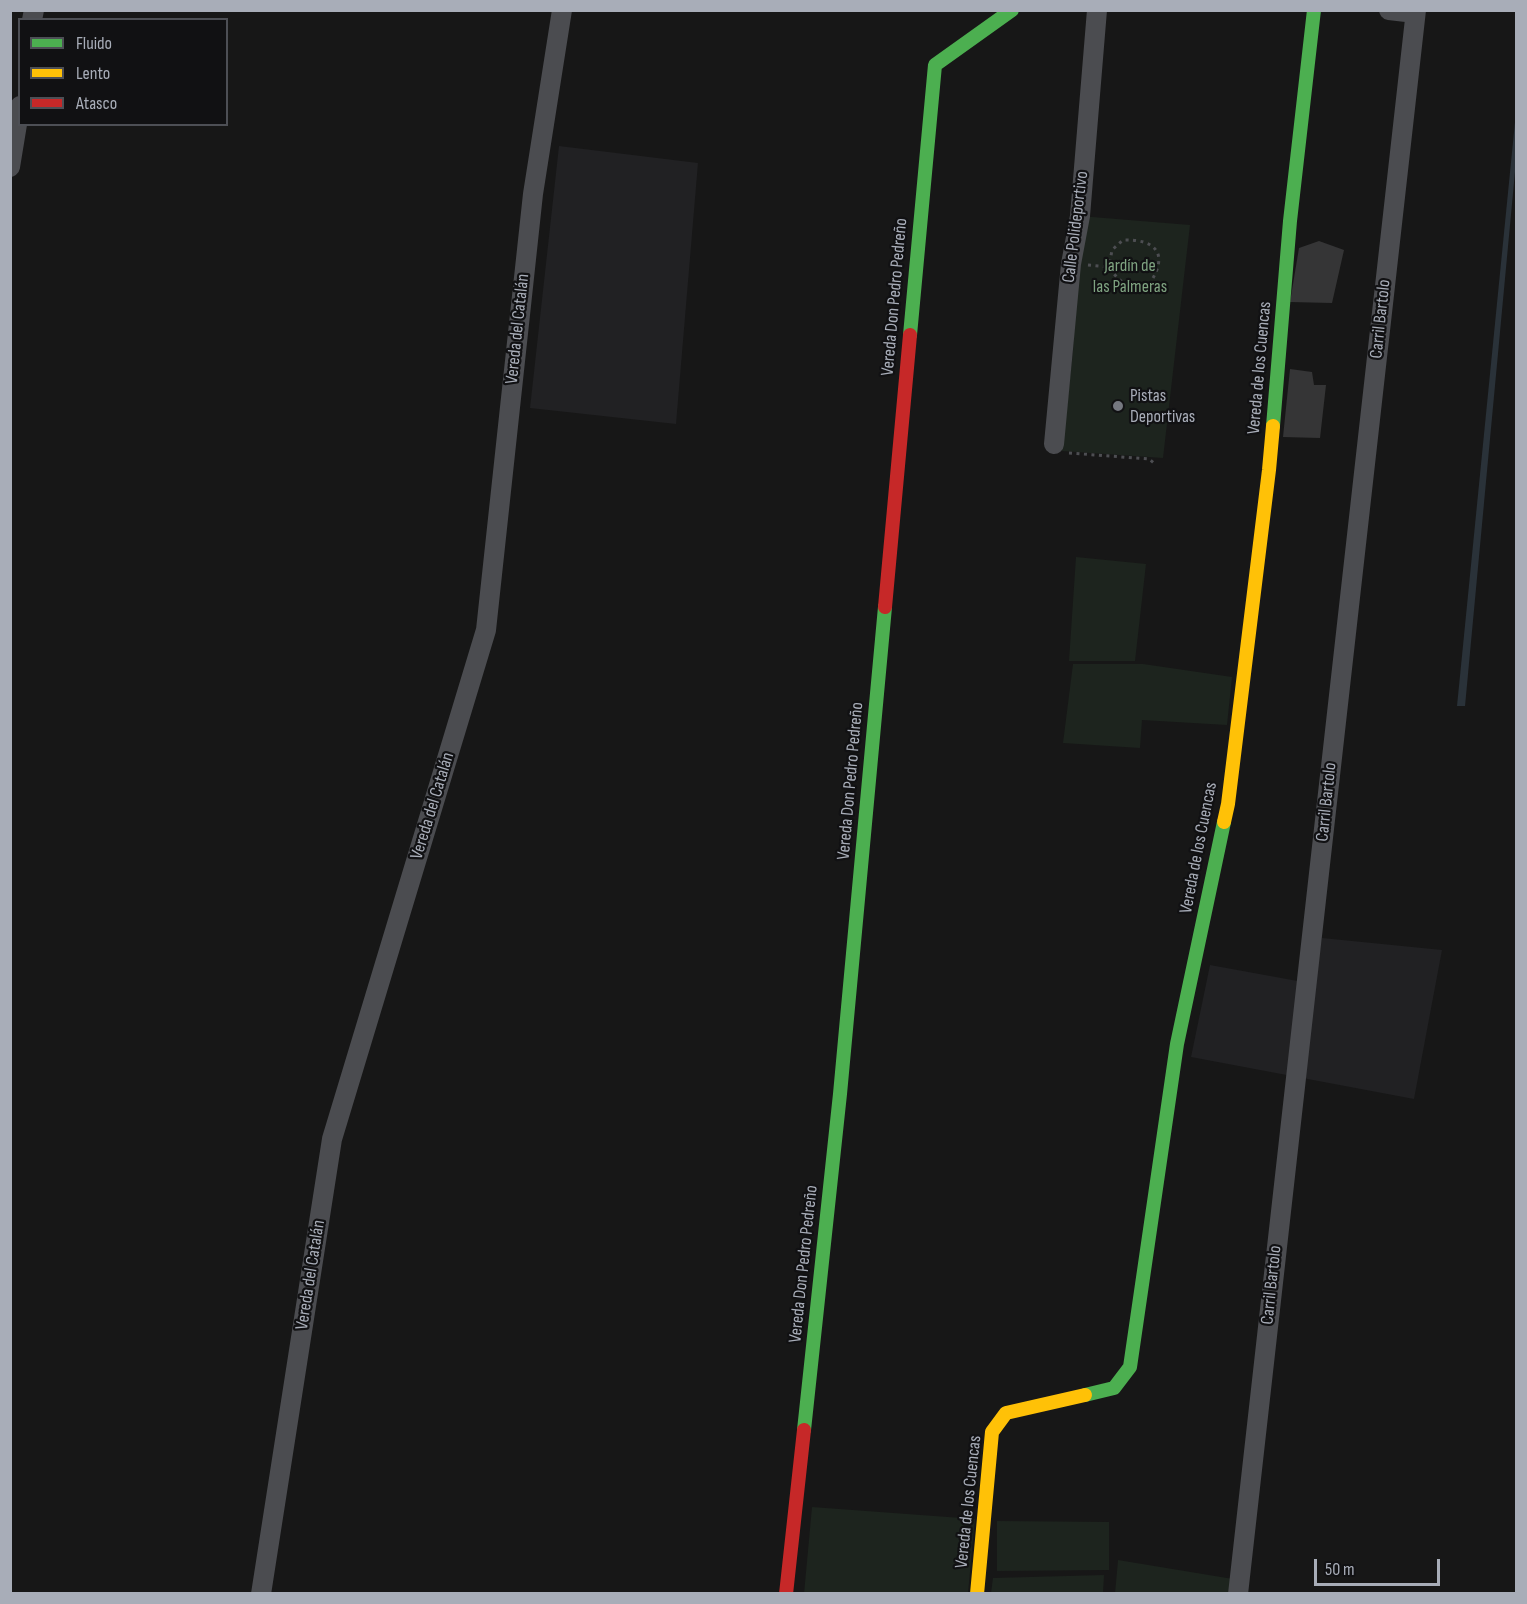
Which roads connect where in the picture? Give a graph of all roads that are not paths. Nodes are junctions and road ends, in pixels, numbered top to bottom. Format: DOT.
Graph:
graph roads {
  1 [pos="562,10"];
  2 [pos="1012,10"];
  3 [pos="1097,10"];
  4 [pos="1314,10"];
  5 [pos="1389,10"];
  6 [pos="1415,12"];
  7 [pos="18,118"];
  8 [pos="10,167"];
  9 [pos="1060,448"];
  10 [pos="261,1593"];
  11 [pos="786,1593"];
  12 [pos="977,1593"];
  13 [pos="1238,1593"];
  1 -- 10 [label="street, Vereda del Catalán"];
  2 -- 11 [label="street, Vereda Don Pedro Pedreño"];
  3 -- 9 [label="street, Calle Polideportivo"];
  4 -- 12 [label="street, Vereda de los Cuencas"];
  5 -- 6 [label="street"];
  6 -- 13 [label="street, Carril Bartolo"];
  7 -- 8 [label="street"];
}
